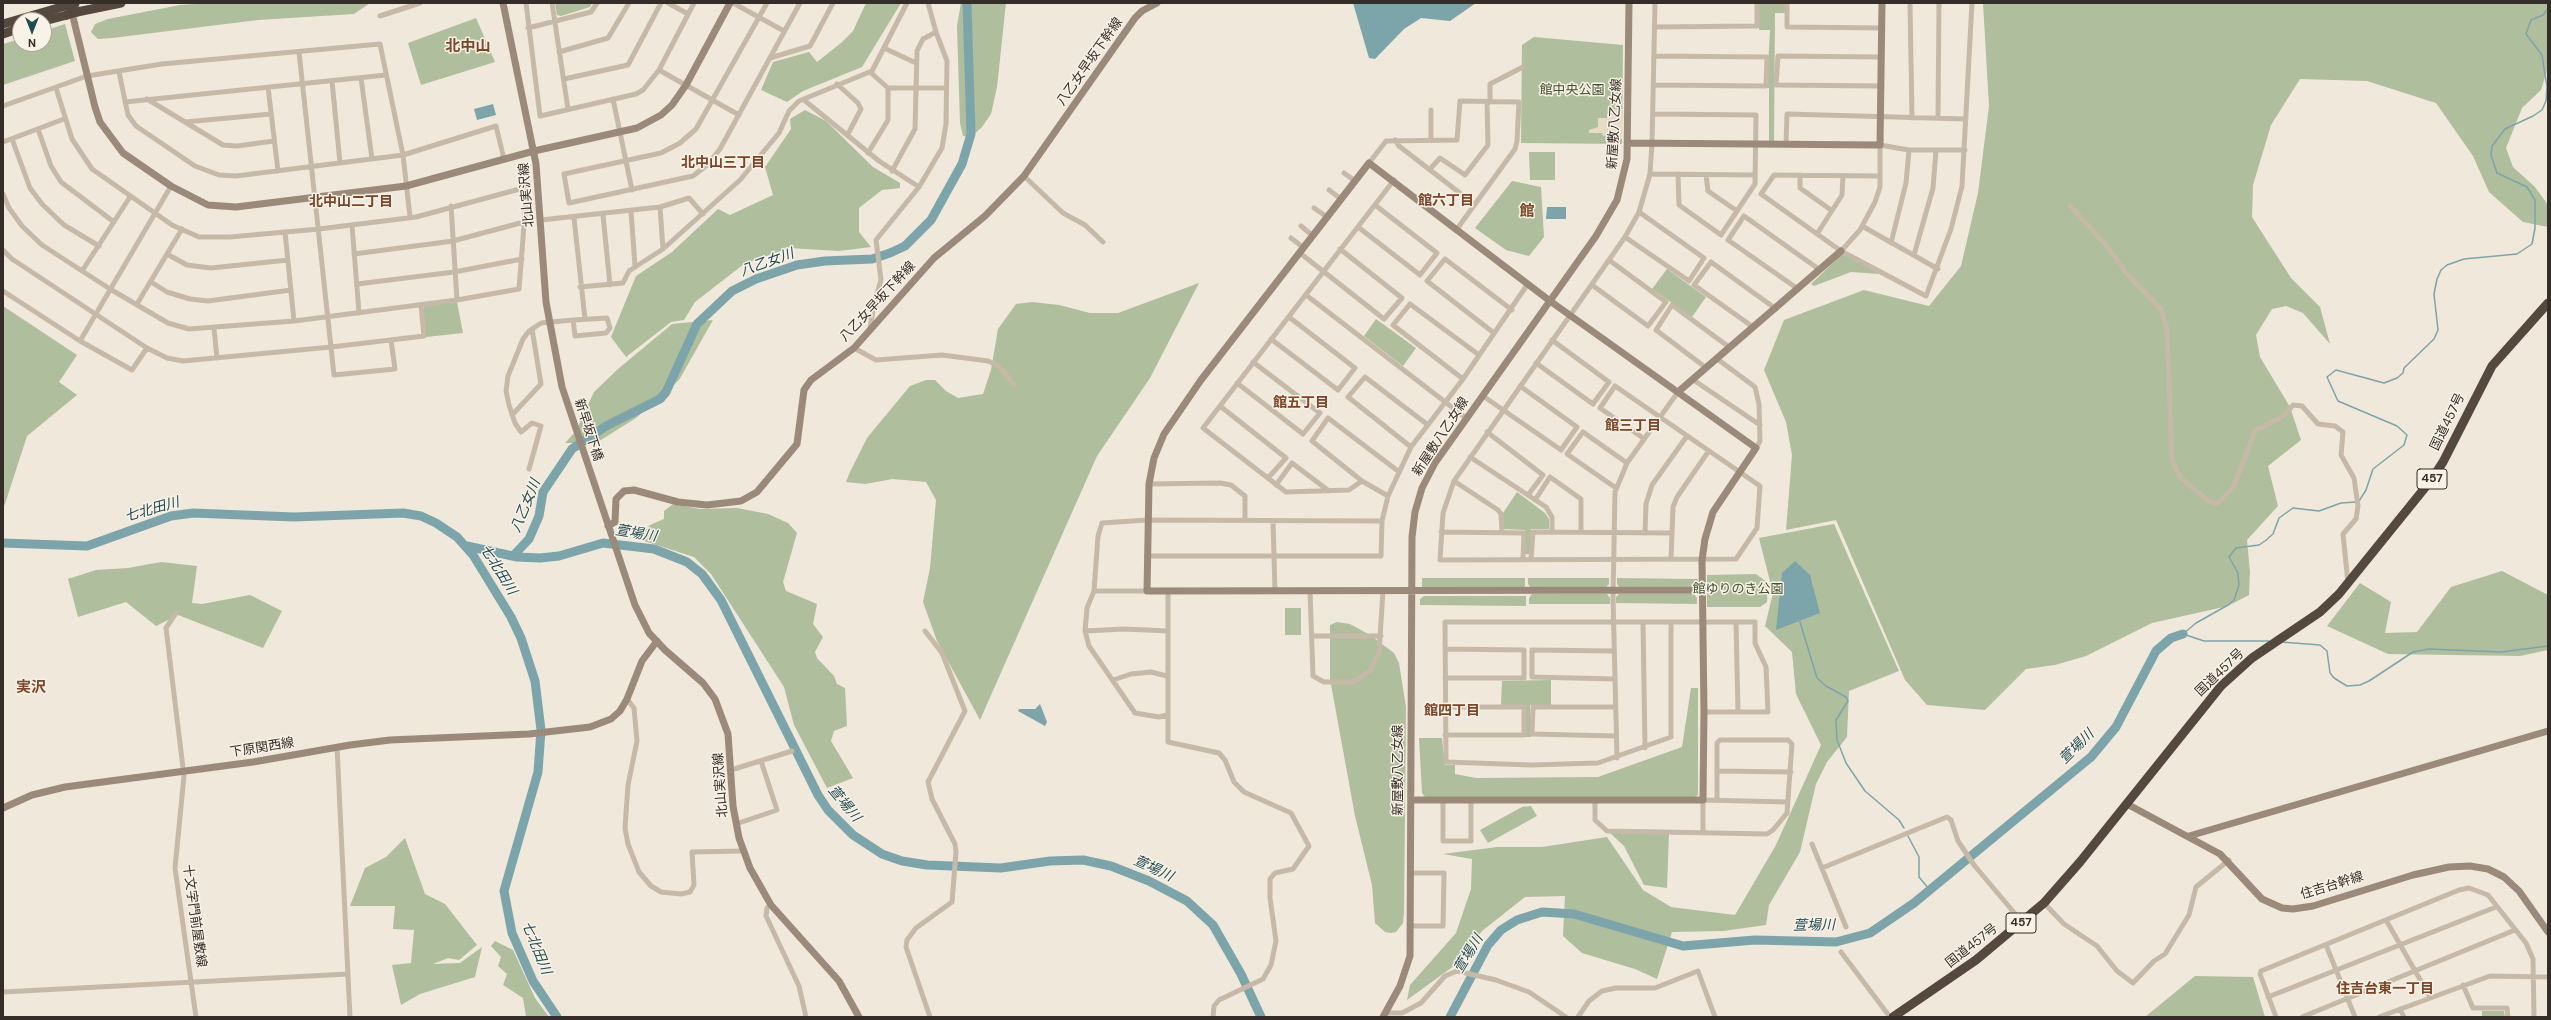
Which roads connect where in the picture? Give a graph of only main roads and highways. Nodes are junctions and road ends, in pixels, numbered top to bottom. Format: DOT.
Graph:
graph roads {
  1 [pos="121,3"];
  2 [pos="72,7"];
  3 [pos="52,17"];
  4 [pos="3,24"];
  5 [pos="2548,303"];
  6 [pos="1891,1017"];
  1 -- 2 [label="highway"];
  2 -- 3 [label="highway"];
  2 -- 4 [label="highway"];
  5 -- 6 [label="highway, 国道457号 / 457"];
}
